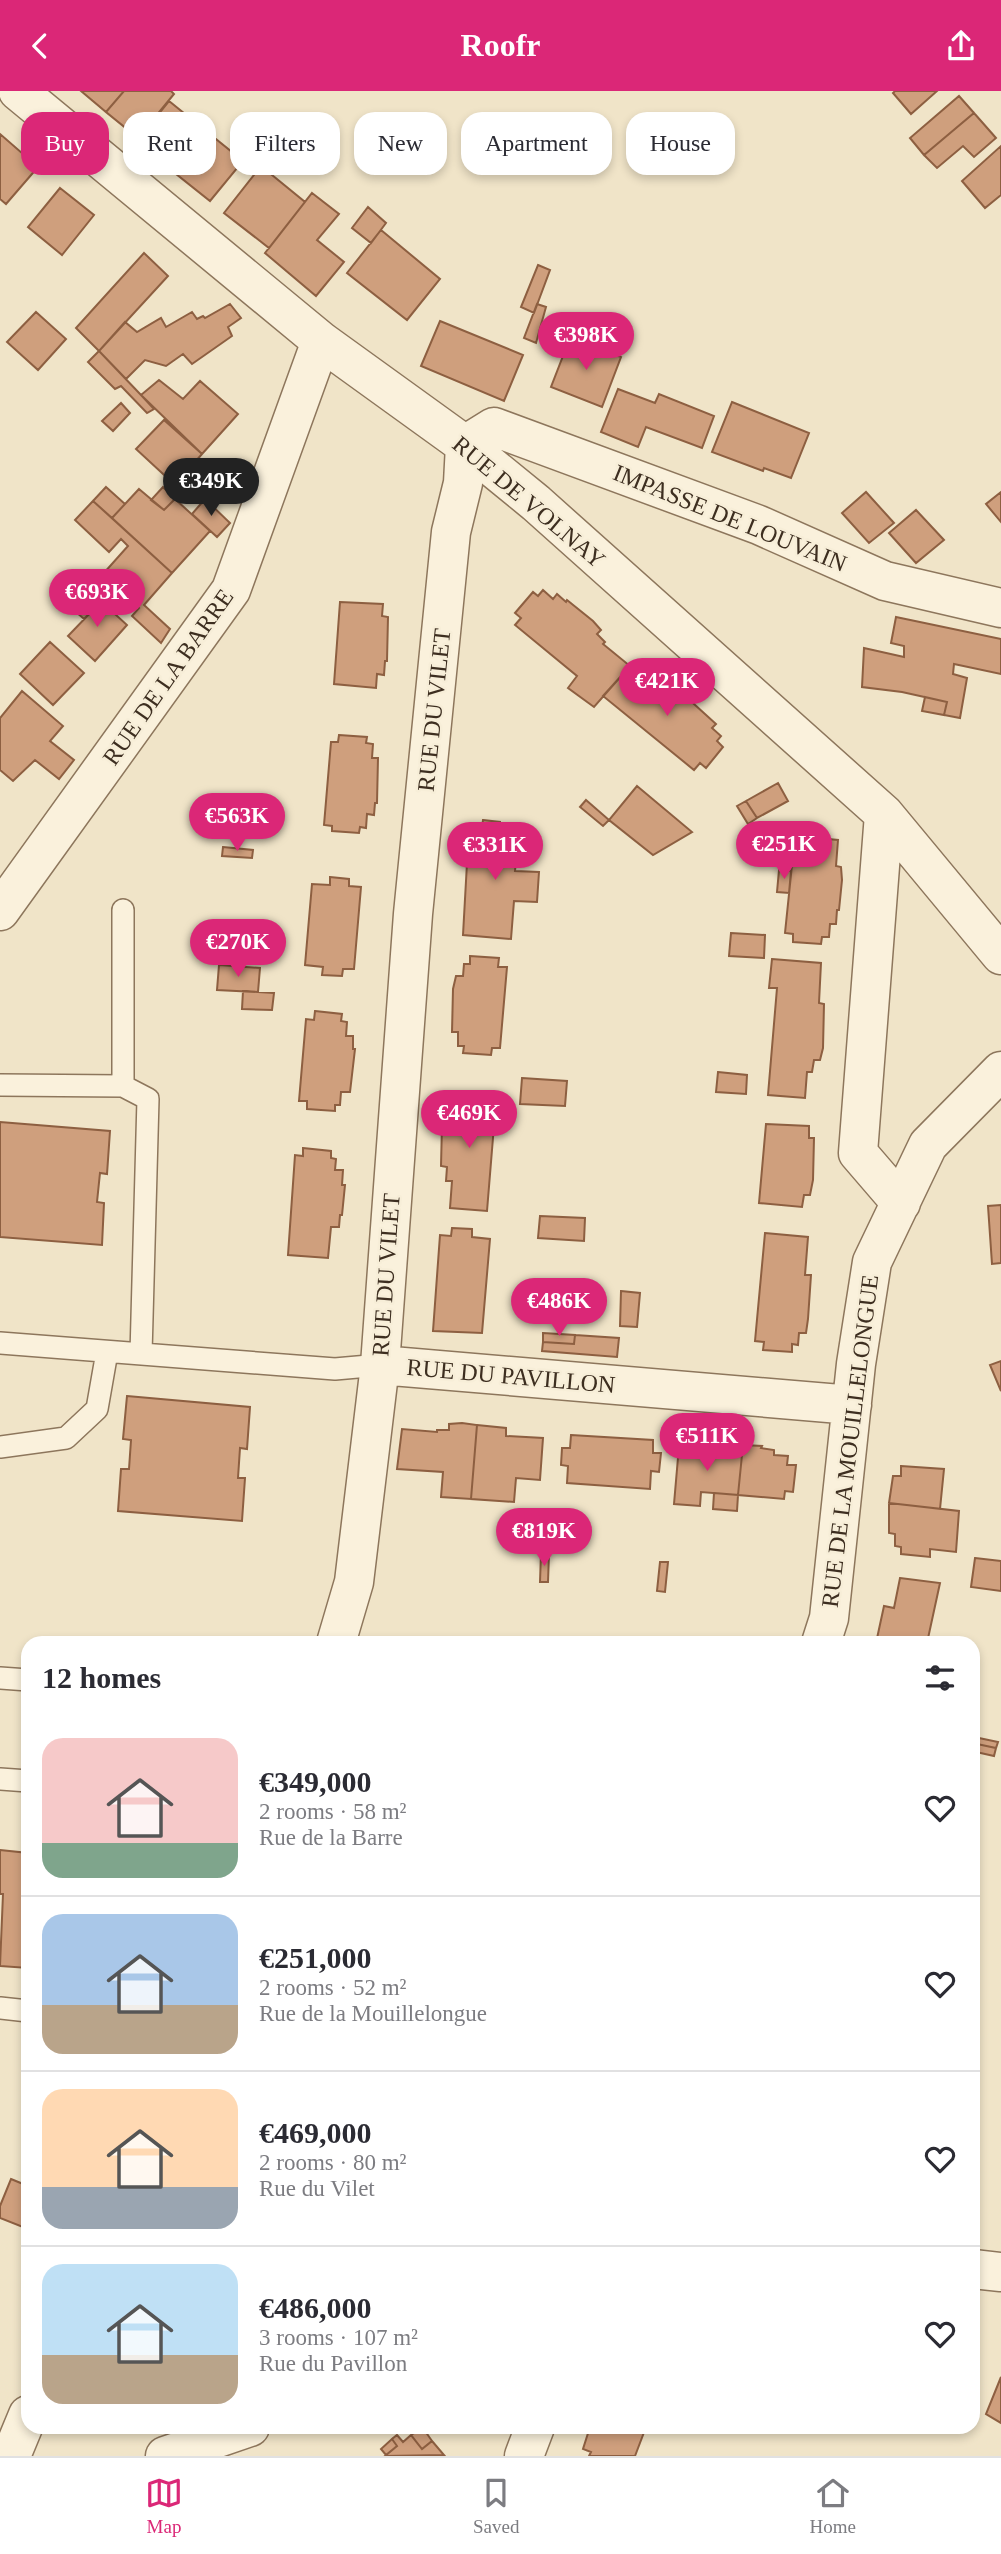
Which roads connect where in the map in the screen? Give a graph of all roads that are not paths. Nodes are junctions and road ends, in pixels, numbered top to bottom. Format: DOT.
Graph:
graph roads {
  1 [pos="18,91"];
  2 [pos="321,341"];
  3 [pos="465,445"];
  4 [pos="1001,608"];
  5 [pos="884,814"];
  6 [pos="122,910"];
  7 [pos="0,911"];
  8 [pos="1001,954"];
  9 [pos="1001,1071"];
  10 [pos="0,1084"];
  11 [pos="122,1086"];
  12 [pos="901,1203"];
  13 [pos="0,1343"];
  14 [pos="107,1352"];
  15 [pos="141,1354"];
  16 [pos="380,1365"];
  17 [pos="852,1405"];
  18 [pos="0,1447"];
  19 [pos="338,1636"];
  20 [pos="823,1636"];
  21 [pos="0,1678"];
  22 [pos="21,1680"];
  23 [pos="0,1779"];
  24 [pos="21,1780"];
  25 [pos="0,2008"];
  26 [pos="21,2010"];
  27 [pos="980,2270"];
  28 [pos="1001,2272"];
  29 [pos="21,2432"];
  30 [pos="229,2434"];
  31 [pos="533,2434"];
  32 [pos="11,2456"];
  33 [pos="165,2456"];
  34 [pos="524,2456"];
  1 -- 2 [label="street, RUE DE VOLNAY"];
  2 -- 3 [label="street, RUE DE VOLNAY"];
  2 -- 7 [label="street, RUE DE LA BARRE"];
  3 -- 4 [label="street, IMPASSE DE LOUVAIN"];
  3 -- 5 [label="street, RUE DE VOLNAY"];
  3 -- 16 [label="street, RUE DU VILET"];
  5 -- 8 [label="street, RUE DE VOLNAY"];
  5 -- 12 [label="street"];
  6 -- 11 [label="lane"];
  9 -- 12 [label="street, RUE DE LA MOUILLELONGUE"];
  10 -- 11 [label="lane"];
  11 -- 15 [label="lane"];
  12 -- 17 [label="street, RUE DE LA MOUILLELONGUE"];
  13 -- 14 [label="lane"];
  14 -- 15 [label="lane"];
  14 -- 18 [label="lane"];
  15 -- 16 [label="lane"];
  16 -- 17 [label="street, RUE DU PAVILLON"];
  16 -- 19 [label="street, RUE DU VILET"];
  17 -- 20 [label="street, RUE DE LA MOUILLELONGUE"];
  21 -- 22 [label="lane"];
  23 -- 24 [label="lane"];
  25 -- 26 [label="lane"];
  27 -- 28 [label="street"];
  29 -- 32 [label="street"];
  30 -- 33 [label="street"];
  31 -- 34 [label="street"];
}
